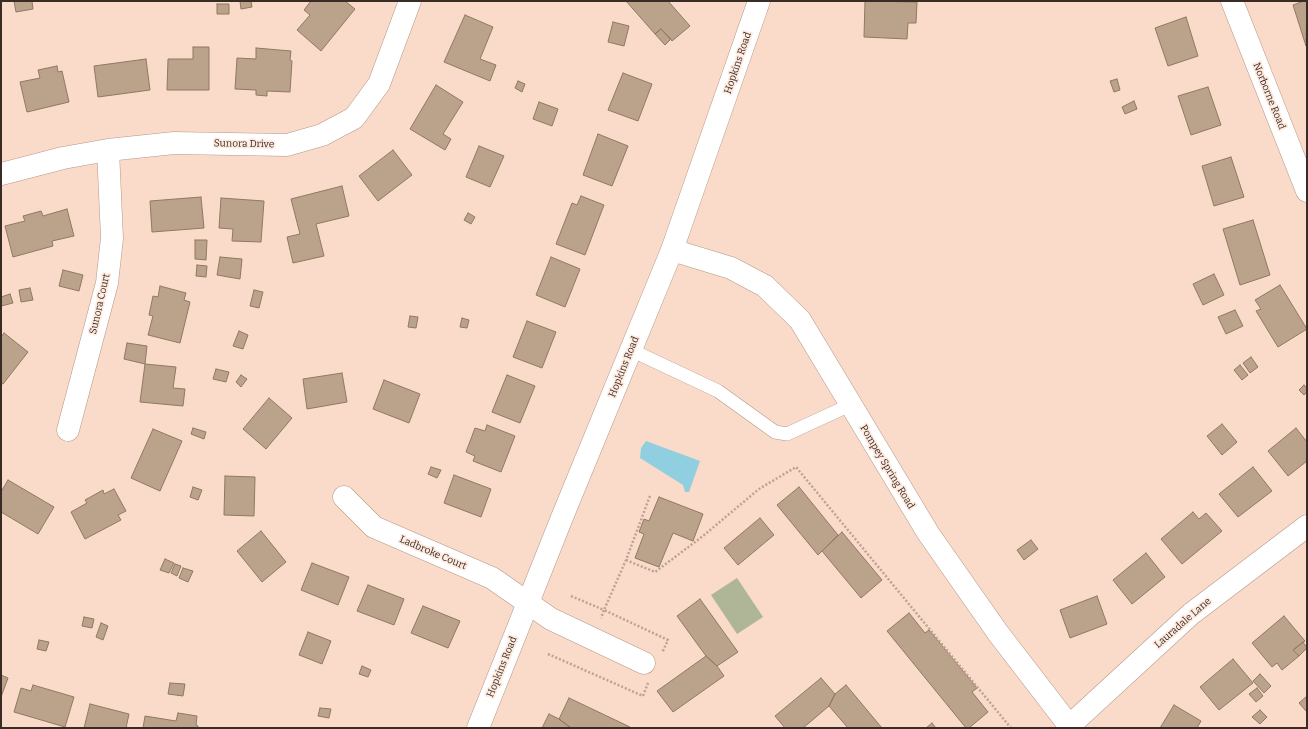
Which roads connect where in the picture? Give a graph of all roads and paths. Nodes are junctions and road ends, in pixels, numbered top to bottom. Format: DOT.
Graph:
graph roads {
  1 [pos="410,1"];
  2 [pos="759,1"];
  3 [pos="1232,1"];
  4 [pos="108,150"];
  5 [pos="1,174"];
  6 [pos="1307,191"];
  7 [pos="672,250"];
  8 [pos="631,350"];
  9 [pos="850,405"];
  10 [pos="68,430"];
  11 [pos="650,496"];
  12 [pos="344,497"];
  13 [pos="1307,526"];
  14 [pos="626,560"];
  15 [pos="571,596"];
  16 [pos="528,602"];
  17 [pos="604,610"];
  18 [pos="548,654"];
  19 [pos="652,666"];
  20 [pos="1069,727"];
  21 [pos="478,728"];
  22 [pos="1011,728"];
  1 -- 4 [label="street, Sunora Drive"];
  2 -- 7 [label="street, Hopkins Road"];
  3 -- 6 [label="street, Norborne Road"];
  4 -- 5 [label="street, Sunora Drive"];
  4 -- 10 [label="street, Sunora Court"];
  7 -- 8 [label="street, Hopkins Road"];
  7 -- 9 [label="street, Pompey Spring Road"];
  8 -- 9 [label="lane"];
  8 -- 16 [label="street, Hopkins Road"];
  9 -- 20 [label="street, Pompey Spring Road"];
  11 -- 14 [label="path"];
  12 -- 16 [label="street, Ladbroke Court"];
  13 -- 20 [label="street, Lauradale Lane"];
  14 -- 17 [label="path"];
  14 -- 22 [label="path"];
  15 -- 17 [label="path"];
  16 -- 19 [label="street, Ladbroke Court"];
  16 -- 21 [label="street, Hopkins Road"];
  17 -- 19 [label="path"];
  18 -- 19 [label="path"];
}
